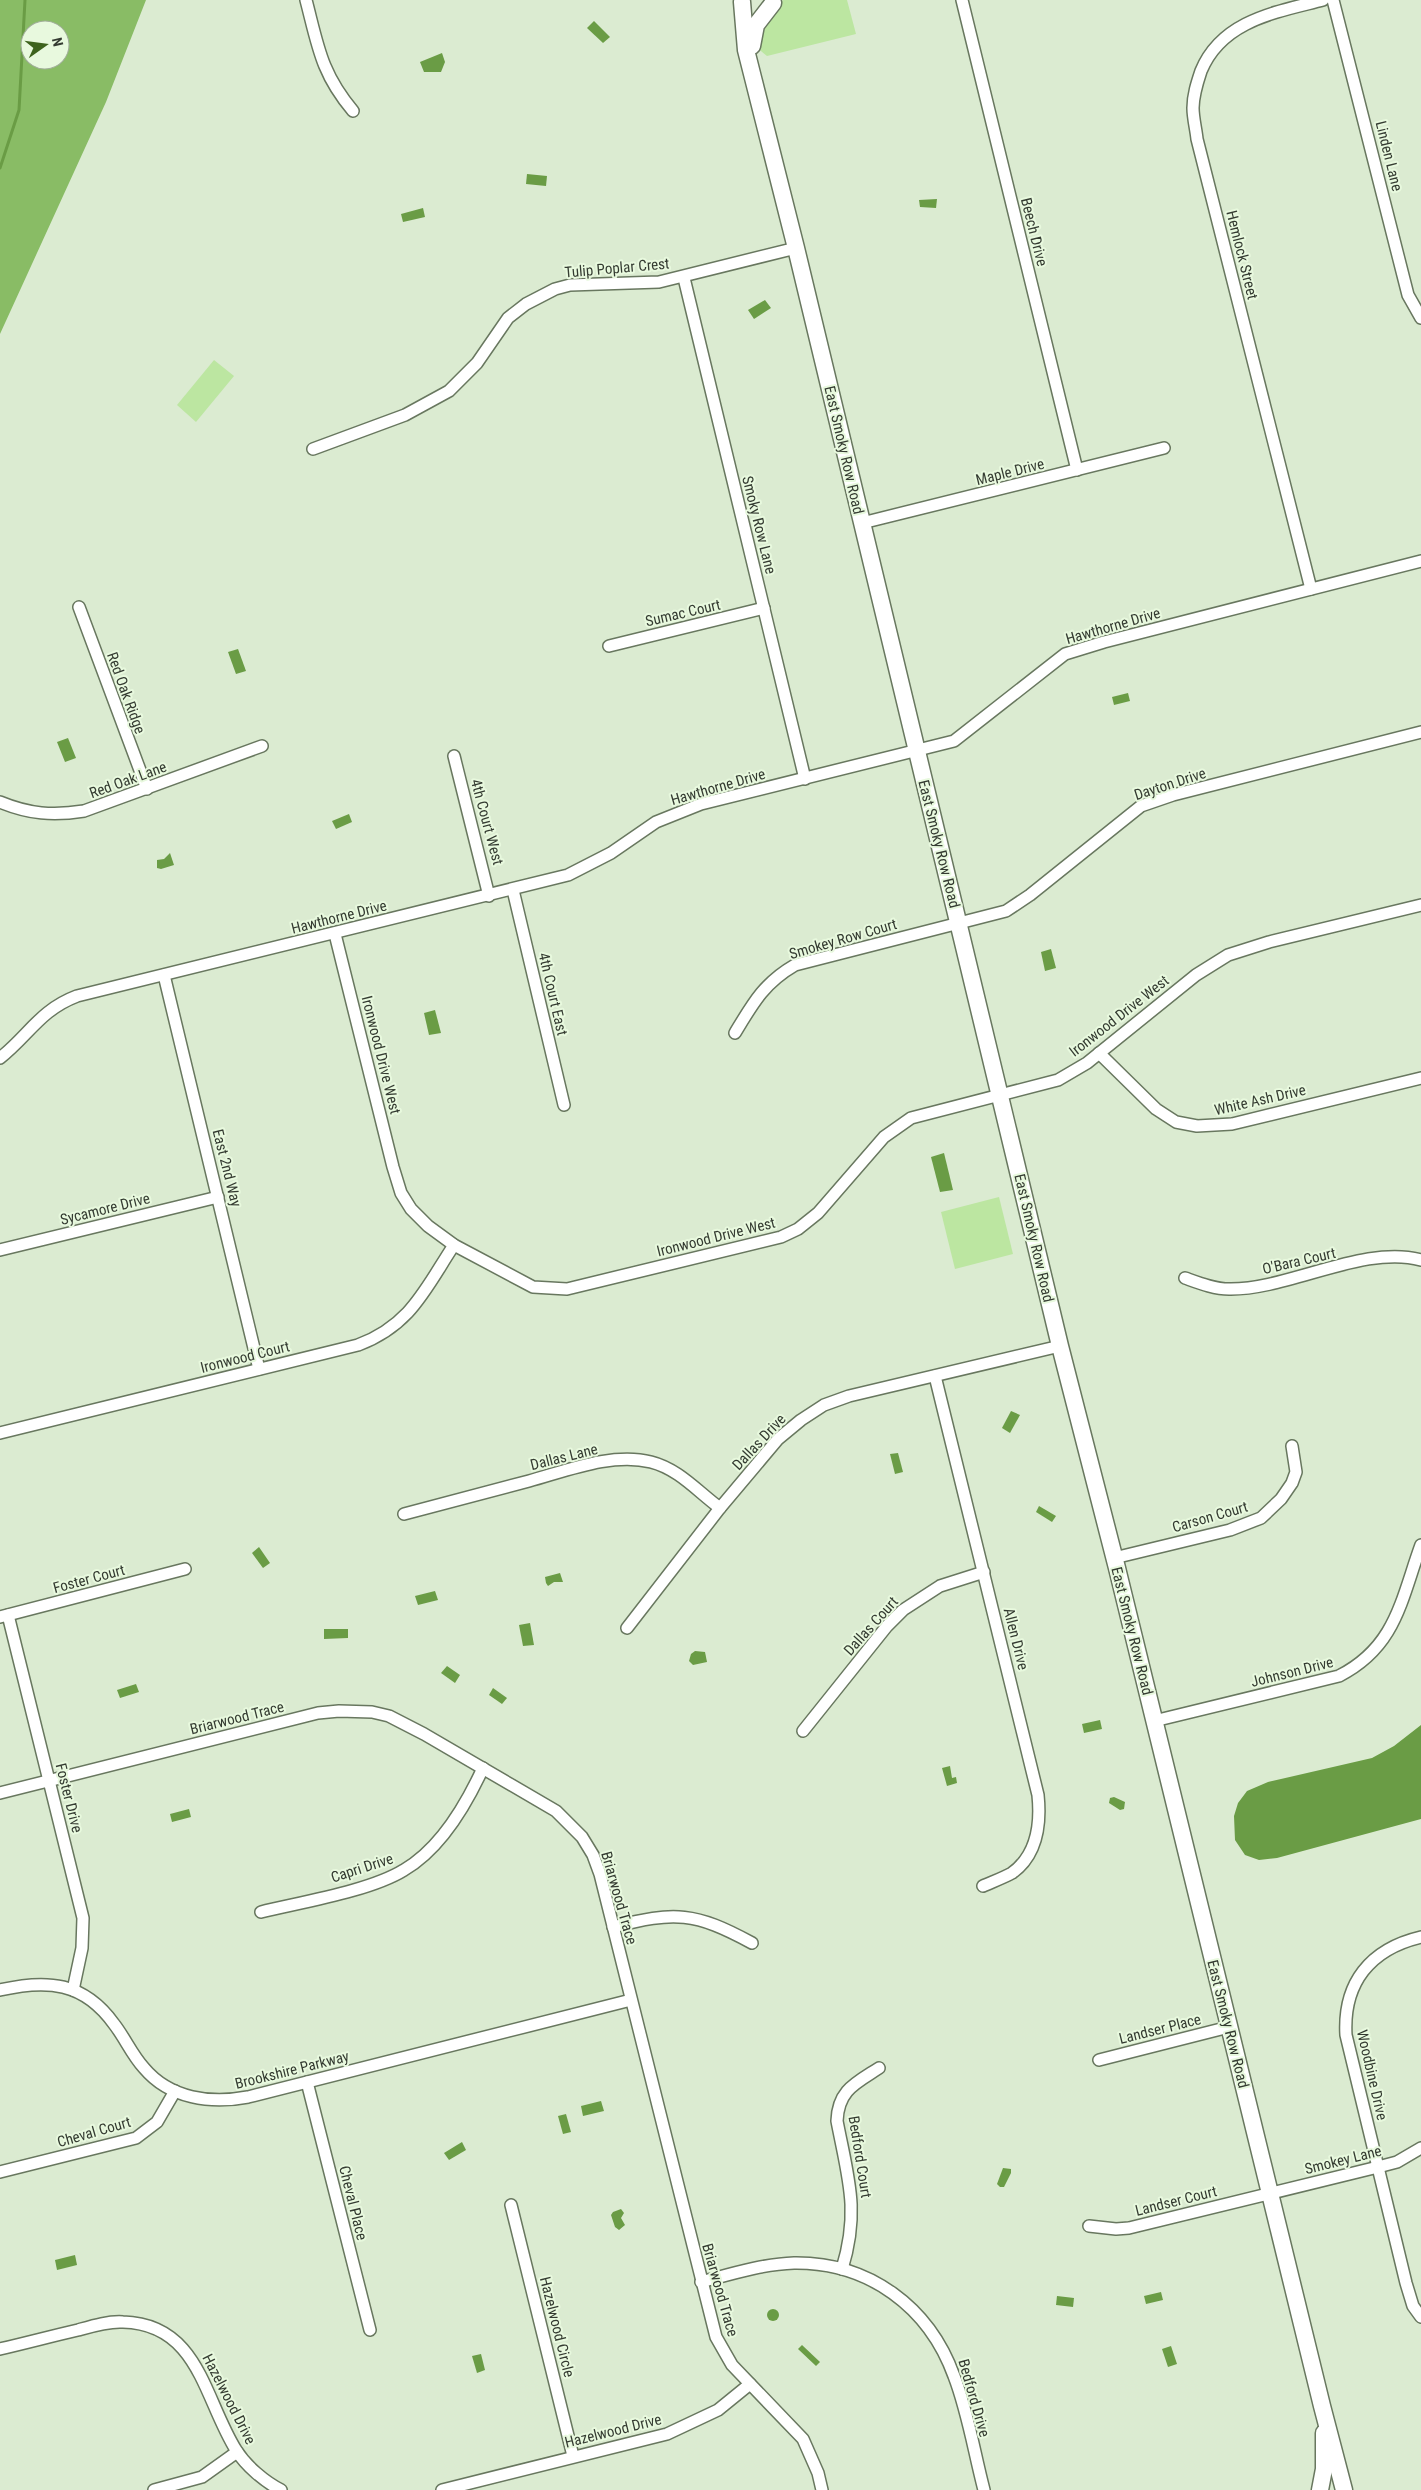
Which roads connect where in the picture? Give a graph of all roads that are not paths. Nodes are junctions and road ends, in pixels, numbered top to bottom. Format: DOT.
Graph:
graph roads {
  1 [pos="306,0"];
  2 [pos="962,0"];
  3 [pos="1323,0"];
  4 [pos="1333,0"];
  5 [pos="741,1"];
  6 [pos="774,1"];
  7 [pos="752,68"];
  8 [pos="353,112"];
  9 [pos="796,248"];
  10 [pos="684,278"];
  11 [pos="1421,318"];
  12 [pos="1164,448"];
  13 [pos="313,449"];
  14 [pos="1077,470"];
  15 [pos="862,523"];
  16 [pos="1421,561"];
  17 [pos="1311,589"];
  18 [pos="79,607"];
  19 [pos="764,608"];
  20 [pos="609,646"];
  21 [pos="1421,732"];
  22 [pos="262,746"];
  23 [pos="917,751"];
  24 [pos="454,756"];
  25 [pos="806,779"];
  26 [pos="147,789"];
  27 [pos="0,802"];
  28 [pos="513,890"];
  29 [pos="489,896"];
  30 [pos="1421,905"];
  31 [pos="958,923"];
  32 [pos="335,934"];
  33 [pos="164,975"];
  34 [pos="736,1033"];
  35 [pos="1099,1053"];
  36 [pos="0,1058"];
  37 [pos="1421,1078"];
  38 [pos="1000,1095"];
  39 [pos="564,1105"];
  40 [pos="218,1197"];
  41 [pos="454,1245"];
  42 [pos="0,1250"];
  43 [pos="1421,1260"];
  44 [pos="1185,1278"];
  45 [pos="1060,1346"];
  46 [pos="259,1369"];
  47 [pos="935,1376"];
  48 [pos="0,1432"];
  49 [pos="1292,1446"];
  50 [pos="720,1508"];
  51 [pos="404,1514"];
  52 [pos="1421,1545"];
  53 [pos="1114,1558"];
  54 [pos="185,1569"];
  55 [pos="984,1572"];
  56 [pos="4,1616"];
  57 [pos="627,1628"];
  58 [pos="1154,1721"];
  59 [pos="803,1731"];
  60 [pos="483,1768"];
  61 [pos="49,1780"];
  62 [pos="0,1792"];
  63 [pos="983,1886"];
  64 [pos="261,1912"];
  65 [pos="613,1927"];
  66 [pos="1421,1937"];
  67 [pos="752,1943"];
  68 [pos="0,1990"];
  69 [pos="72,1990"];
  70 [pos="631,2000"];
  71 [pos="1229,2027"];
  72 [pos="1099,2060"];
  73 [pos="880,2068"];
  74 [pos="307,2082"];
  75 [pos="175,2091"];
  76 [pos="1421,2148"];
  77 [pos="1378,2167"];
  78 [pos="0,2172"];
  79 [pos="1270,2193"];
  80 [pos="511,2205"];
  81 [pos="1089,2226"];
  82 [pos="842,2269"];
  83 [pos="701,2282"];
  84 [pos="1421,2318"];
  85 [pos="370,2330"];
  86 [pos="0,2349"];
  87 [pos="750,2384"];
  88 [pos="1322,2406"];
  89 [pos="237,2452"];
  90 [pos="573,2456"];
  91 [pos="483,2485"];
  92 [pos="154,2490"];
  93 [pos="281,2490"];
  94 [pos="442,2490"];
  95 [pos="822,2490"];
  96 [pos="984,2490"];
  97 [pos="1320,2490"];
  98 [pos="1344,2490"];
  1 -- 8 [label="street"];
  2 -- 14 [label="street, Beech Drive"];
  3 -- 17 [label="street, Hemlock Street"];
  4 -- 11 [label="street, Linden Lane"];
  5 -- 6 [label="street"];
  5 -- 7 [label="street, East Smoky Row Road"];
  6 -- 7 [label="street, East Smoky Row Road"];
  7 -- 9 [label="street, East Smoky Row Road"];
  9 -- 10 [label="street, Tulip Poplar Crest"];
  9 -- 15 [label="street, East Smoky Row Road"];
  10 -- 13 [label="street, Tulip Poplar Crest"];
  10 -- 19 [label="street, Smoky Row Lane"];
  12 -- 14 [label="street, Maple Drive"];
  14 -- 15 [label="street, Maple Drive"];
  15 -- 23 [label="street, East Smoky Row Road"];
  16 -- 17 [label="street, Hawthorne Drive"];
  17 -- 23 [label="street, Hawthorne Drive"];
  18 -- 26 [label="street, Red Oak Ridge"];
  19 -- 20 [label="street, Sumac Court"];
  19 -- 25 [label="street, Smoky Row Lane"];
  21 -- 31 [label="street, Dayton Drive"];
  22 -- 26 [label="street, Red Oak Lane"];
  23 -- 25 [label="street, Hawthorne Drive"];
  23 -- 31 [label="street, East Smoky Row Road"];
  24 -- 29 [label="street, 4th Court West"];
  25 -- 28 [label="street, Hawthorne Drive"];
  26 -- 27 [label="street, Red Oak Lane"];
  28 -- 29 [label="street, Hawthorne Drive"];
  28 -- 39 [label="street, 4th Court East"];
  29 -- 32 [label="street, Hawthorne Drive"];
  30 -- 35 [label="street, Ironwood Drive West"];
  31 -- 34 [label="street, Smokey Row Court"];
  31 -- 38 [label="street, East Smoky Row Road"];
  32 -- 33 [label="street, Hawthorne Drive"];
  32 -- 41 [label="street, Ironwood Drive West"];
  33 -- 36 [label="street, Hawthorne Drive"];
  33 -- 40 [label="street, East 2nd Way"];
  35 -- 37 [label="street, White Ash Drive"];
  35 -- 38 [label="street, Ironwood Drive West"];
  38 -- 41 [label="street, Ironwood Drive West"];
  38 -- 45 [label="street, East Smoky Row Road"];
  40 -- 42 [label="street, Sycamore Drive"];
  40 -- 46 [label="street, East 2nd Way"];
  41 -- 46 [label="street, Ironwood Court"];
  43 -- 44 [label="street, O'Bara Court"];
  45 -- 47 [label="street, Dallas Drive"];
  45 -- 53 [label="street, East Smoky Row Road"];
  46 -- 48 [label="street, Ironwood Court"];
  47 -- 50 [label="street, Dallas Drive"];
  47 -- 55 [label="street, Allen Drive"];
  49 -- 53 [label="street, Carson Court"];
  50 -- 51 [label="street, Dallas Lane"];
  50 -- 57 [label="street, Dallas Drive"];
  52 -- 58 [label="street, Johnson Drive"];
  53 -- 58 [label="street, East Smoky Row Road"];
  54 -- 56 [label="street, Foster Court"];
  55 -- 59 [label="street, Dallas Court"];
  55 -- 63 [label="street, Allen Drive"];
  56 -- 61 [label="street, Foster Drive"];
  58 -- 71 [label="street, East Smoky Row Road"];
  60 -- 61 [label="street, Briarwood Trace"];
  60 -- 64 [label="street, Capri Drive"];
  60 -- 65 [label="street, Briarwood Trace"];
  61 -- 62 [label="street, Briarwood Trace"];
  61 -- 69 [label="street, Foster Drive"];
  65 -- 67 [label="street"];
  65 -- 70 [label="street, Briarwood Trace"];
  66 -- 77 [label="street, Woodbine Drive"];
  68 -- 69 [label="street, Brookshire Parkway"];
  69 -- 75 [label="street, Brookshire Parkway"];
  70 -- 74 [label="street, Brookshire Parkway"];
  70 -- 83 [label="street, Briarwood Trace"];
  71 -- 72 [label="street, Landser Place"];
  71 -- 79 [label="street, East Smoky Row Road"];
  73 -- 82 [label="street, Bedford Court"];
  74 -- 75 [label="street, Brookshire Parkway"];
  74 -- 85 [label="street, Cheval Place"];
  75 -- 78 [label="street, Cheval Court"];
  76 -- 77 [label="street, Smokey Lane"];
  77 -- 79 [label="street, Smokey Lane"];
  77 -- 84 [label="street, Woodbine Drive"];
  79 -- 81 [label="street, Landser Court"];
  79 -- 88 [label="street, East Smoky Row Road"];
  80 -- 90 [label="street, Hazelwood Circle"];
  82 -- 83 [label="street, Bedford Drive"];
  82 -- 96 [label="street, Bedford Drive"];
  83 -- 87 [label="street, Briarwood Trace"];
  86 -- 89 [label="street, Hazelwood Drive"];
  87 -- 90 [label="street, Hazelwood Drive"];
  87 -- 95 [label="street, Briarwood Trace"];
  88 -- 97 [label="street"];
  88 -- 98 [label="street"];
  89 -- 92 [label="street"];
  89 -- 93 [label="street, Hazelwood Drive"];
  90 -- 91 [label="street, Hazelwood Drive"];
  91 -- 94 [label="street, Hazelwood Drive"];
}
